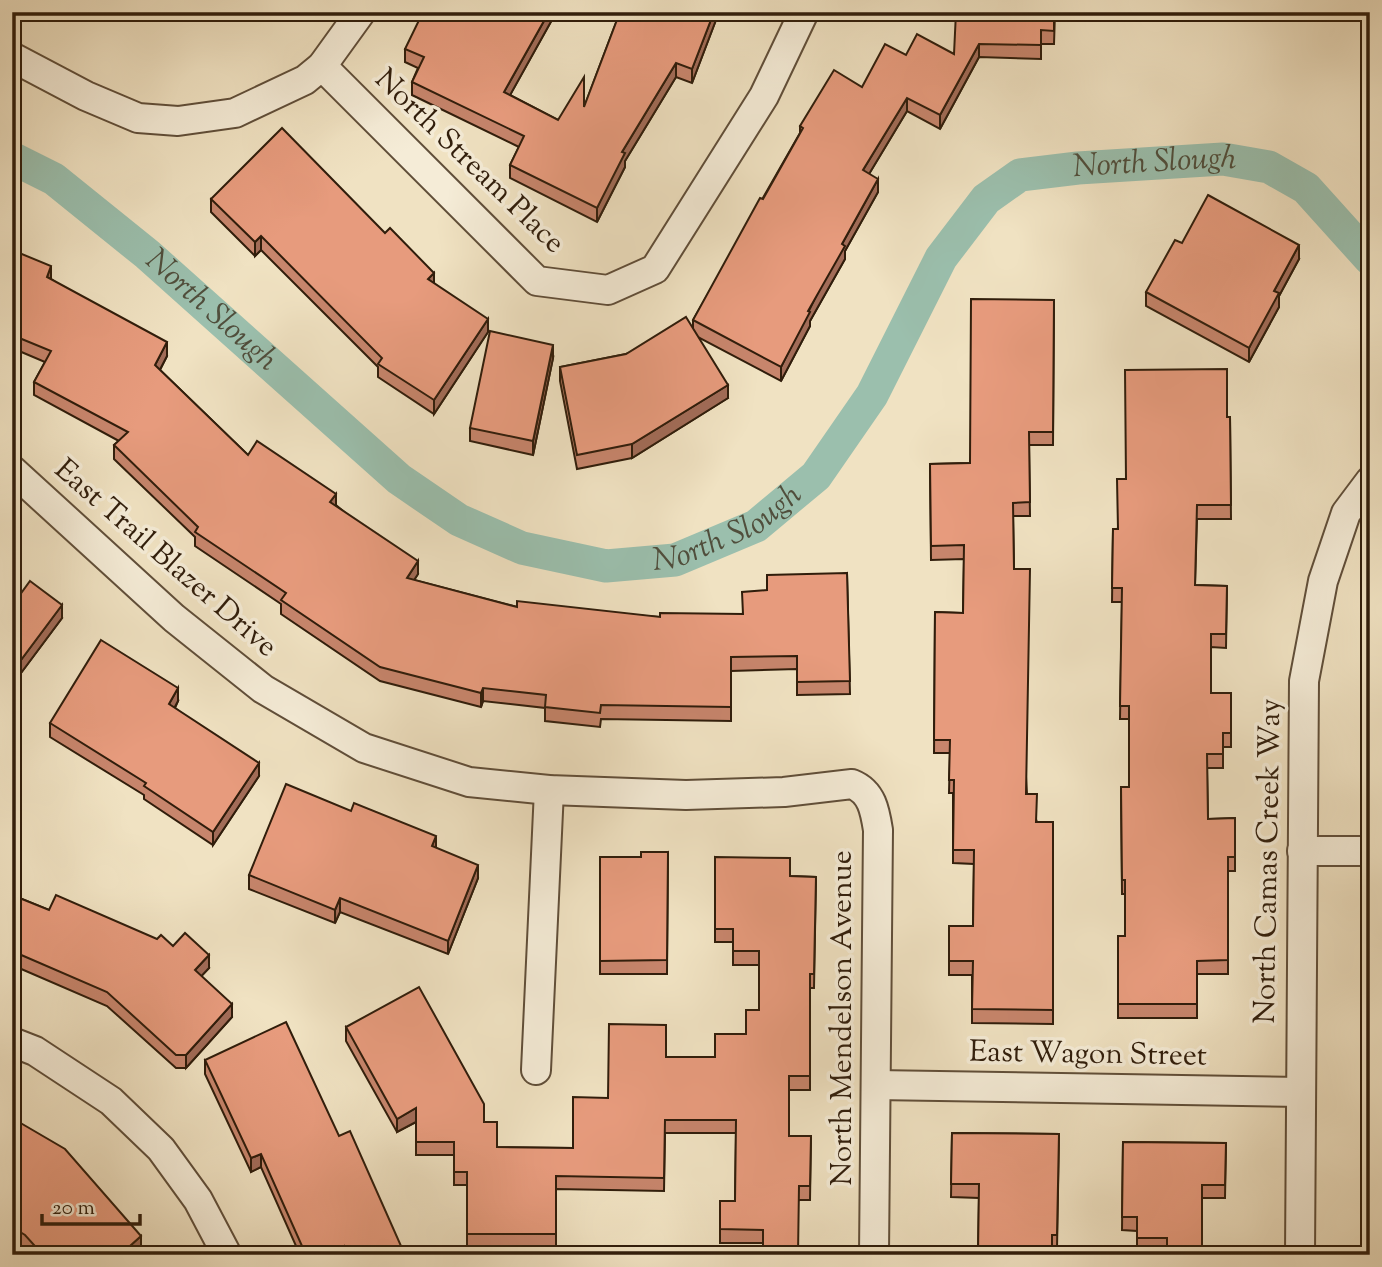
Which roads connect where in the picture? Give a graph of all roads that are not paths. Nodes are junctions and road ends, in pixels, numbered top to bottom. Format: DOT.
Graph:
graph roads {
  1 [pos="361,12"];
  2 [pos="804,12"];
  3 [pos="12,57"];
  4 [pos="321,66"];
  5 [pos="12,470"];
  6 [pos="1370,481"];
  7 [pos="860,788"];
  8 [pos="550,790"];
  9 [pos="1370,850"];
  10 [pos="1302,851"];
  11 [pos="12,1042"];
  12 [pos="537,1070"];
  13 [pos="876,1084"];
  14 [pos="1300,1092"];
  15 [pos="226,1255"];
  16 [pos="874,1255"];
  17 [pos="1300,1255"];
  1 -- 4 [label="street"];
  2 -- 4 [label="street, North Stream Place"];
  3 -- 4 [label="street"];
  5 -- 8 [label="street, East Trail Blazer Drive"];
  6 -- 10 [label="street, North Camas Creek Way"];
  7 -- 8 [label="street, East Trail Blazer Drive"];
  7 -- 13 [label="street, North Mendelson Avenue"];
  8 -- 12 [label="street"];
  9 -- 10 [label="street"];
  10 -- 14 [label="street, North Camas Creek Way"];
  11 -- 15 [label="street"];
  13 -- 14 [label="street, East Wagon Street"];
  13 -- 16 [label="street, North Mendelson Avenue"];
  14 -- 17 [label="street, North Camas Creek Way"];
}
